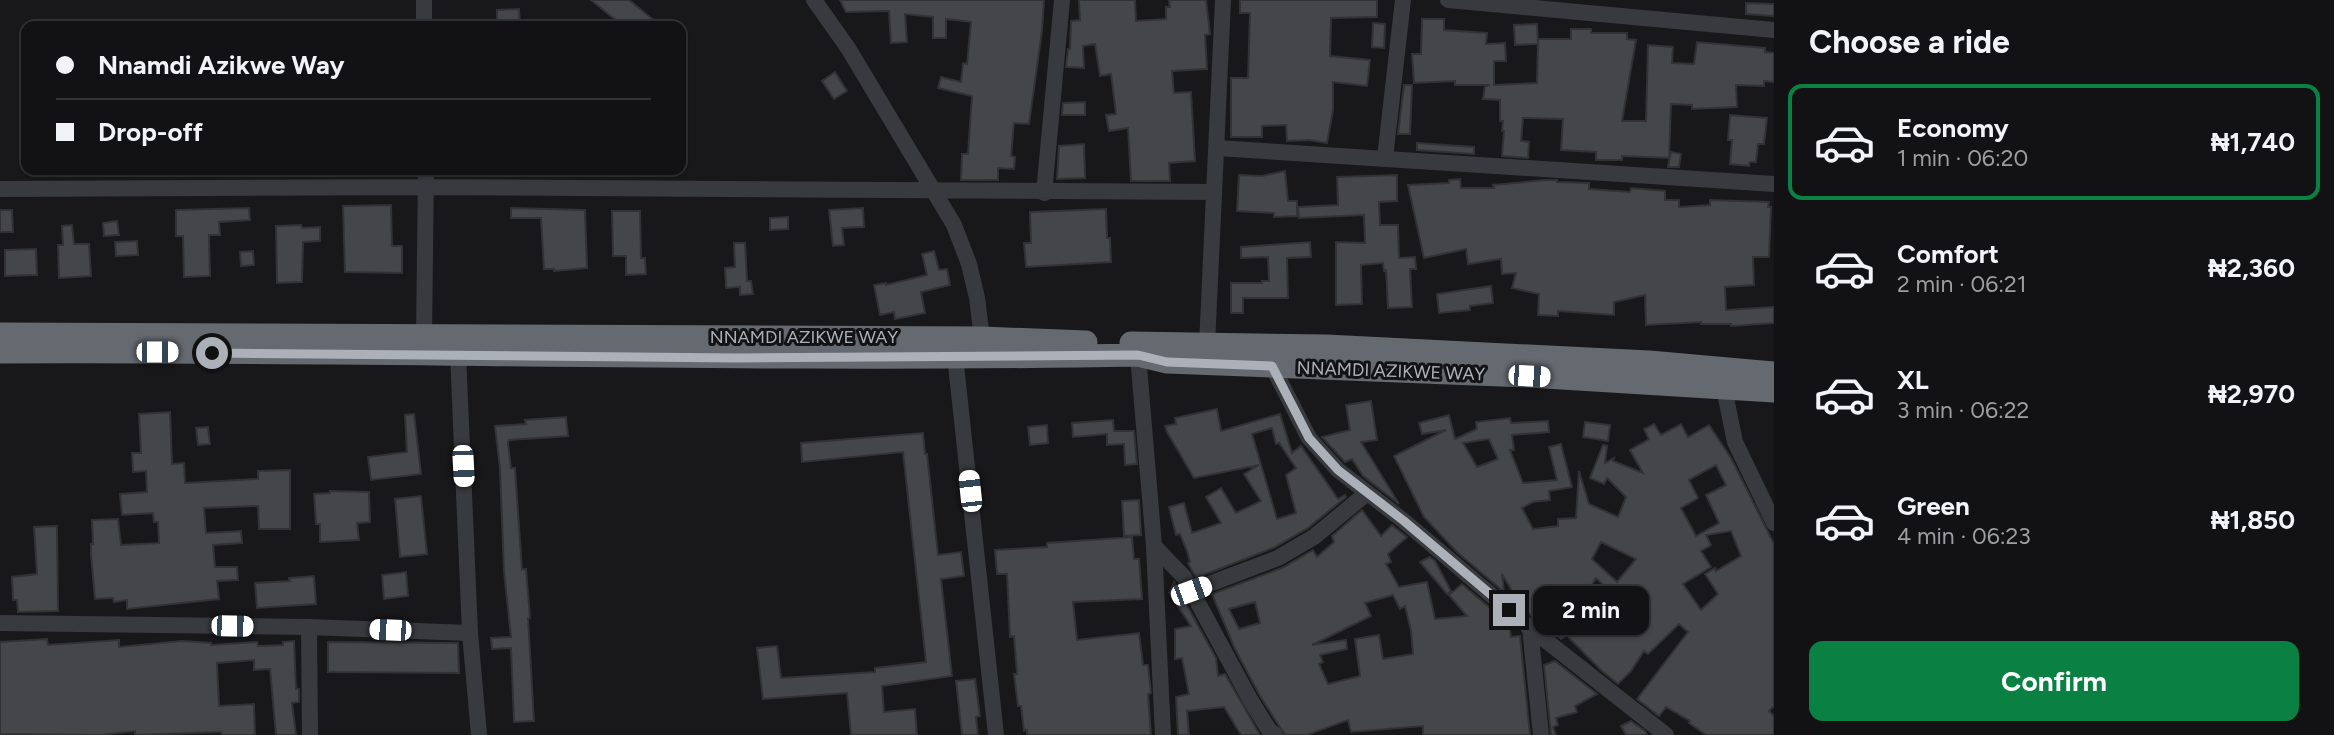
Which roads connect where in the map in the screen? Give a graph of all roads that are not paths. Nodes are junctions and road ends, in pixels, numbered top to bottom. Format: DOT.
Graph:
graph roads {
  1 [pos="424,0"];
  2 [pos="814,0"];
  3 [pos="1062,0"];
  4 [pos="1223,0"];
  5 [pos="1403,0"];
  6 [pos="1448,0"];
  7 [pos="424,21"];
  8 [pos="1774,30"];
  9 [pos="1217,148"];
  10 [pos="1385,158"];
  11 [pos="426,175"];
  12 [pos="1774,184"];
  13 [pos="426,187"];
  14 [pos="0,189"];
  15 [pos="934,190"];
  16 [pos="1044,192"];
  17 [pos="1214,192"];
  18 [pos="0,334"];
  19 [pos="425,336"];
  20 [pos="982,338"];
  21 [pos="1207,345"];
  22 [pos="0,352"];
  23 [pos="458,354"];
  24 [pos="1138,355"];
  25 [pos="955,356"];
  26 [pos="1272,366"];
  27 [pos="1774,373"];
  28 [pos="1724,388"];
  29 [pos="1774,391"];
  30 [pos="1367,493"];
  31 [pos="1774,523"];
  32 [pos="1154,546"];
  33 [pos="1191,591"];
  34 [pos="0,623"];
  35 [pos="309,628"];
  36 [pos="1530,628"];
  37 [pos="470,633"];
  38 [pos="310,735"];
  39 [pos="479,735"];
  40 [pos="996,735"];
  41 [pos="1163,735"];
  42 [pos="1275,735"];
  43 [pos="1541,735"];
  44 [pos="1666,735"];
  1 -- 7 [label="street"];
  2 -- 15 [label="street"];
  3 -- 16 [label="street"];
  4 -- 9 [label="street"];
  5 -- 10 [label="street"];
  6 -- 8 [label="street"];
  9 -- 10 [label="street"];
  9 -- 17 [label="street"];
  10 -- 12 [label="street"];
  11 -- 13 [label="street"];
  13 -- 14 [label="street"];
  13 -- 15 [label="street"];
  13 -- 19 [label="street"];
  15 -- 16 [label="street"];
  15 -- 20 [label="street"];
  16 -- 17 [label="street"];
  17 -- 21 [label="street"];
  18 -- 19 [label="highway, NNAMDI AZIKWE WAY"];
  19 -- 20 [label="highway, NNAMDI AZIKWE WAY"];
  20 -- 21 [label="highway, NNAMDI AZIKWE WAY"];
  21 -- 27 [label="highway, NNAMDI AZIKWE WAY"];
  22 -- 23 [label="highway, NNAMDI AZIKWE WAY"];
  23 -- 25 [label="highway, NNAMDI AZIKWE WAY"];
  23 -- 37 [label="street"];
  24 -- 25 [label="highway, NNAMDI AZIKWE WAY"];
  24 -- 26 [label="highway, NNAMDI AZIKWE WAY"];
  24 -- 32 [label="street"];
  25 -- 40 [label="street"];
  26 -- 28 [label="highway, NNAMDI AZIKWE WAY"];
  26 -- 30 [label="street"];
  28 -- 29 [label="highway, NNAMDI AZIKWE WAY"];
  28 -- 31 [label="street"];
  30 -- 33 [label="street"];
  30 -- 36 [label="street"];
  32 -- 33 [label="street"];
  32 -- 41 [label="street"];
  33 -- 42 [label="street"];
  34 -- 35 [label="street"];
  35 -- 37 [label="street"];
  35 -- 38 [label="street"];
  36 -- 43 [label="street"];
  36 -- 44 [label="street"];
  37 -- 39 [label="street"];
}
